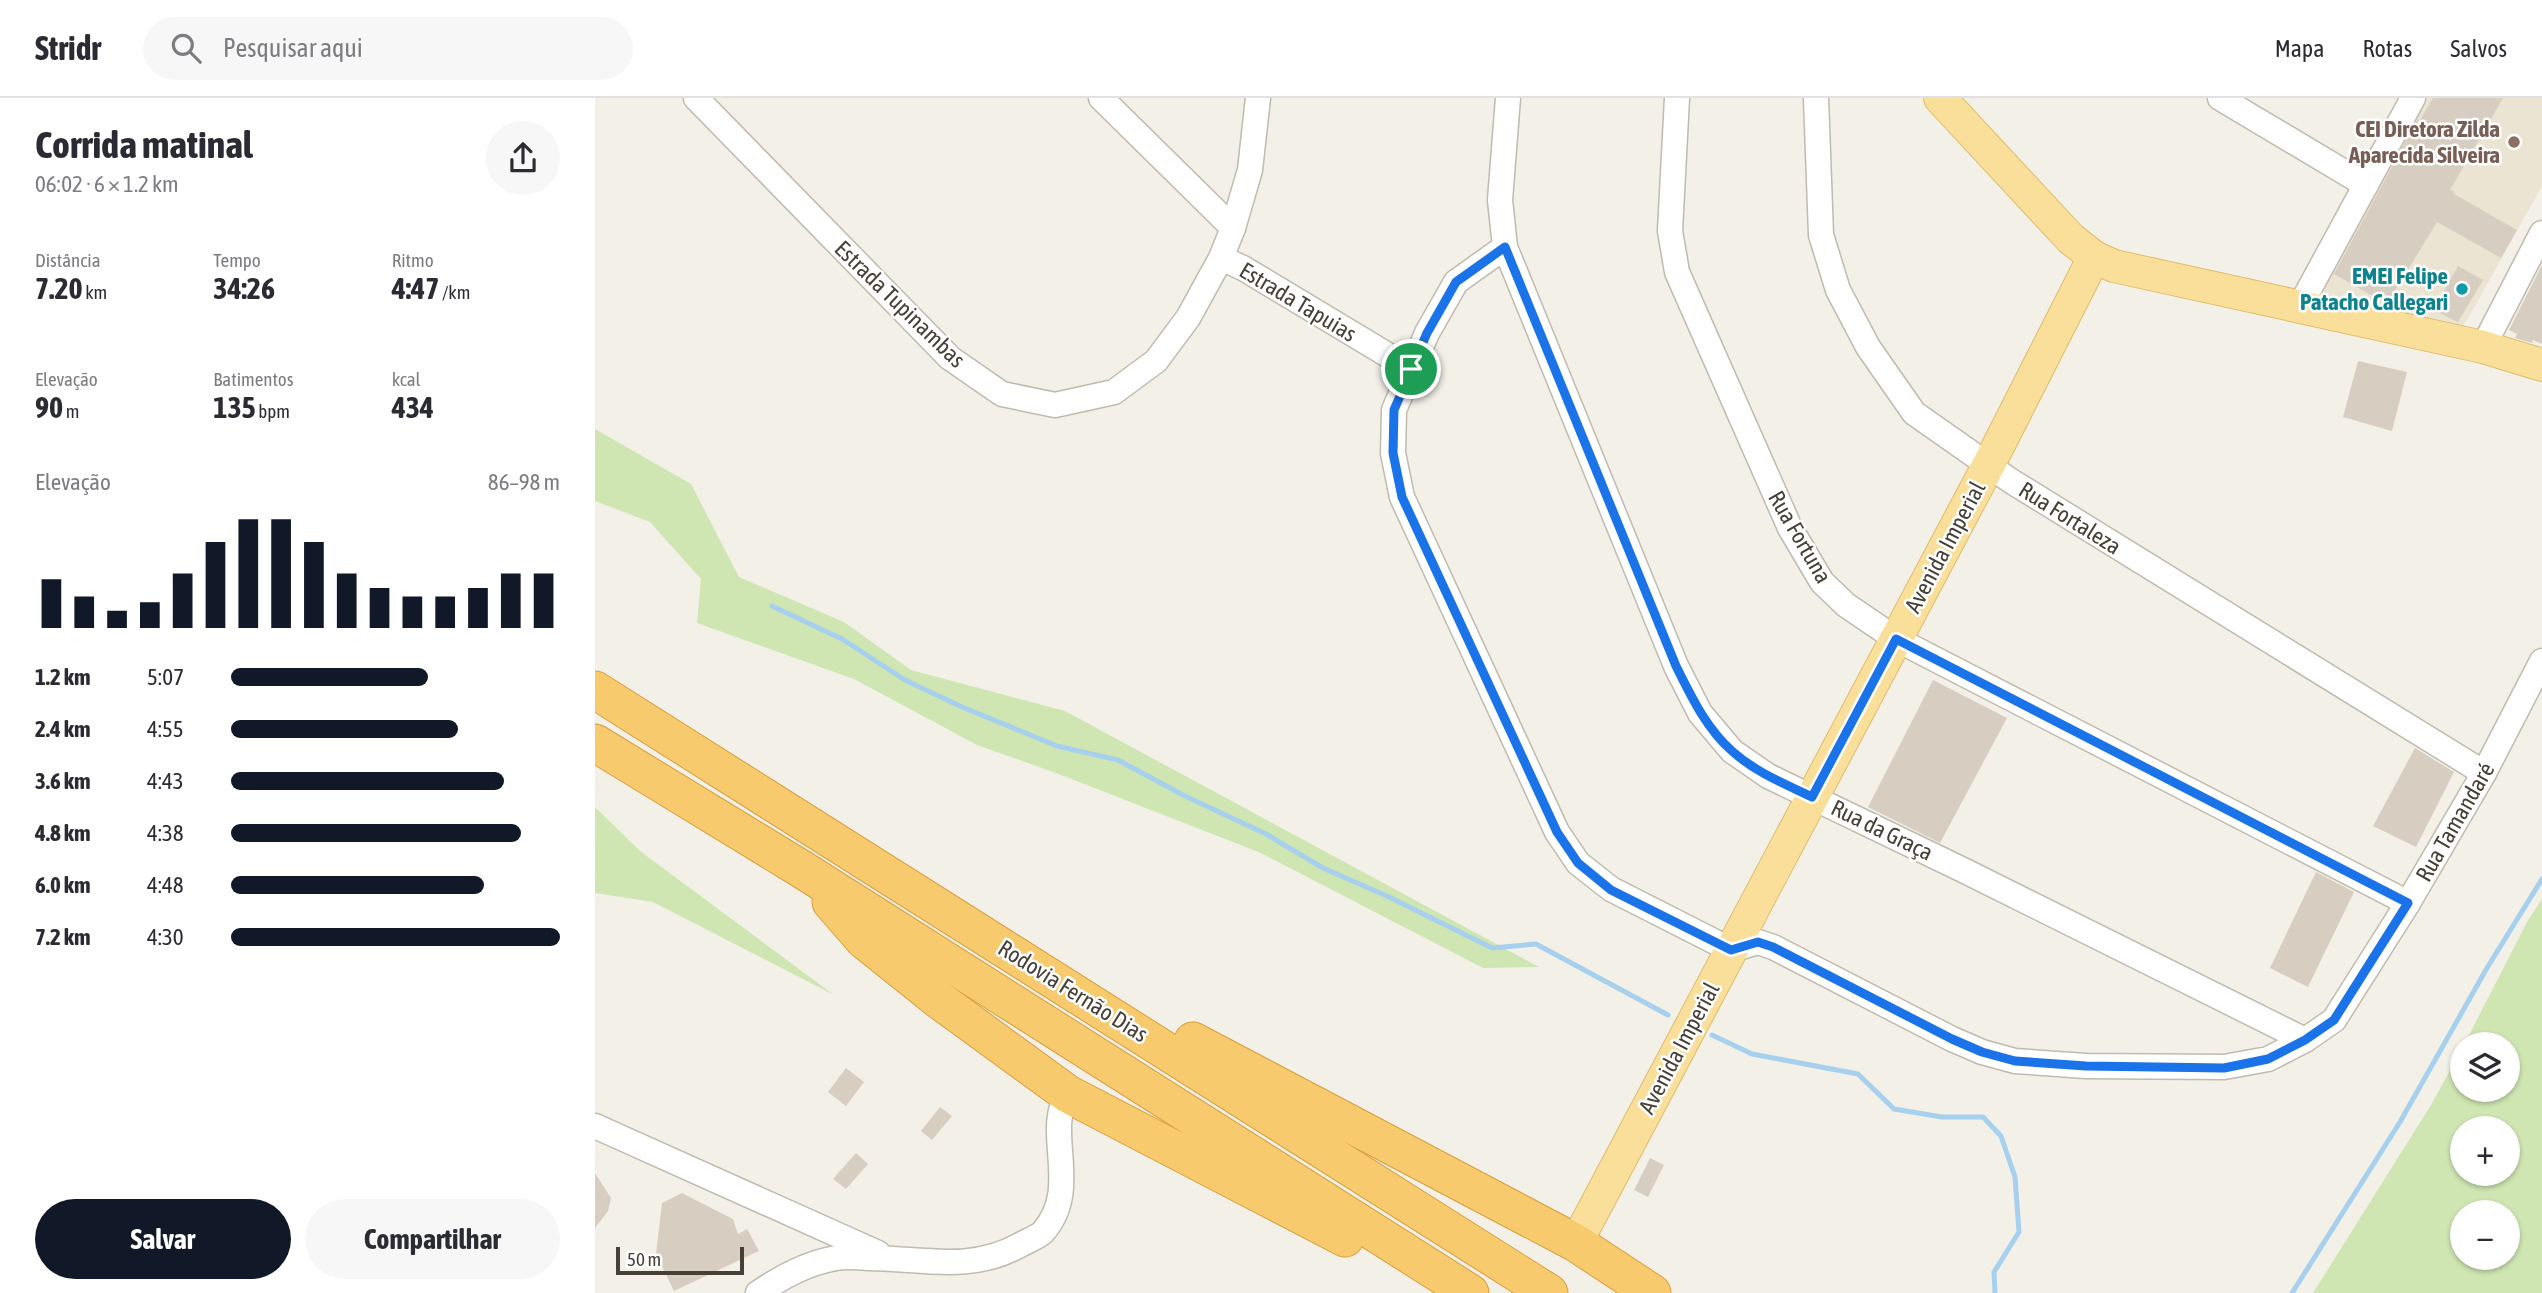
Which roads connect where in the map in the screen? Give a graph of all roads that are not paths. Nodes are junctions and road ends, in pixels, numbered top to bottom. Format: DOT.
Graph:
graph roads {
  1 [pos="696,98"];
  2 [pos="1101,98"];
  3 [pos="1258,98"];
  4 [pos="1508,98"];
  5 [pos="1677,98"];
  6 [pos="1816,98"];
  7 [pos="1940,98"];
  8 [pos="2220,98"];
  9 [pos="2413,98"];
  10 [pos="2366,185"];
  11 [pos="1233,228"];
  12 [pos="2542,233"];
  13 [pos="1505,247"];
  14 [pos="2094,257"];
  15 [pos="1221,258"];
  16 [pos="2300,306"];
  17 [pos="2483,347"];
  18 [pos="2542,365"];
  19 [pos="1411,369"];
  20 [pos="1989,466"];
  21 [pos="1896,639"];
  22 [pos="2542,661"];
  23 [pos="595,690"];
  24 [pos="595,743"];
  25 [pos="2484,773"];
  26 [pos="1812,797"];
  27 [pos="803,870"];
  28 [pos="2408,903"];
  29 [pos="1731,950"];
  30 [pos="1039,969"];
  31 [pos="2305,1040"];
  32 [pos="1068,1094"];
  33 [pos="595,1126"];
  34 [pos="1576,1243"];
  35 [pos="888,1258"];
  36 [pos="758,1293"];
  37 [pos="1455,1293"];
  38 [pos="1470,1293"];
  39 [pos="1549,1293"];
  40 [pos="1652,1293"];
  1 -- 15 [label="street, Estrada Tupinambas"];
  2 -- 11 [label="street"];
  3 -- 11 [label="street, Estrada Tapuias"];
  4 -- 13 [label="street, Rua da Graça"];
  5 -- 21 [label="street, Rua Fortuna"];
  6 -- 20 [label="street, Rua Fortaleza"];
  7 -- 14 [label="main road"];
  8 -- 10 [label="street"];
  9 -- 10 [label="street"];
  10 -- 16 [label="street"];
  11 -- 15 [label="street, Estrada Tupinambas"];
  12 -- 17 [label="street"];
  13 -- 19 [label="street"];
  13 -- 26 [label="street, Rua da Graça"];
  14 -- 16 [label="main road"];
  14 -- 20 [label="main road, Avenida Imperial"];
  15 -- 19 [label="street, Estrada Tapuias"];
  16 -- 17 [label="main road"];
  17 -- 18 [label="main road"];
  19 -- 29 [label="street"];
  20 -- 21 [label="main road, Avenida Imperial"];
  20 -- 25 [label="street, Rua Fortaleza"];
  21 -- 26 [label="main road, Avenida Imperial"];
  21 -- 28 [label="street, Rua Fortuna"];
  22 -- 25 [label="street, Rua Tamandaré"];
  23 -- 30 [label="highway, Rodovia Fernão Dias"];
  24 -- 27 [label="highway, Rodovia Fernão Dias"];
  25 -- 28 [label="street, Rua Tamandaré"];
  26 -- 29 [label="main road, Avenida Imperial"];
  26 -- 31 [label="street, Rua da Graça"];
  27 -- 32 [label="highway"];
  27 -- 38 [label="highway, Rodovia Fernão Dias"];
  28 -- 31 [label="street, Rua Tamandaré"];
  29 -- 31 [label="street, Rua Tamandaré"];
  29 -- 34 [label="main road, Avenida Imperial"];
  30 -- 34 [label="highway"];
  30 -- 39 [label="highway, Rodovia Fernão Dias"];
  32 -- 35 [label="street"];
  32 -- 37 [label="highway"];
  33 -- 35 [label="street"];
  34 -- 40 [label="highway"];
  35 -- 36 [label="street"];
}
